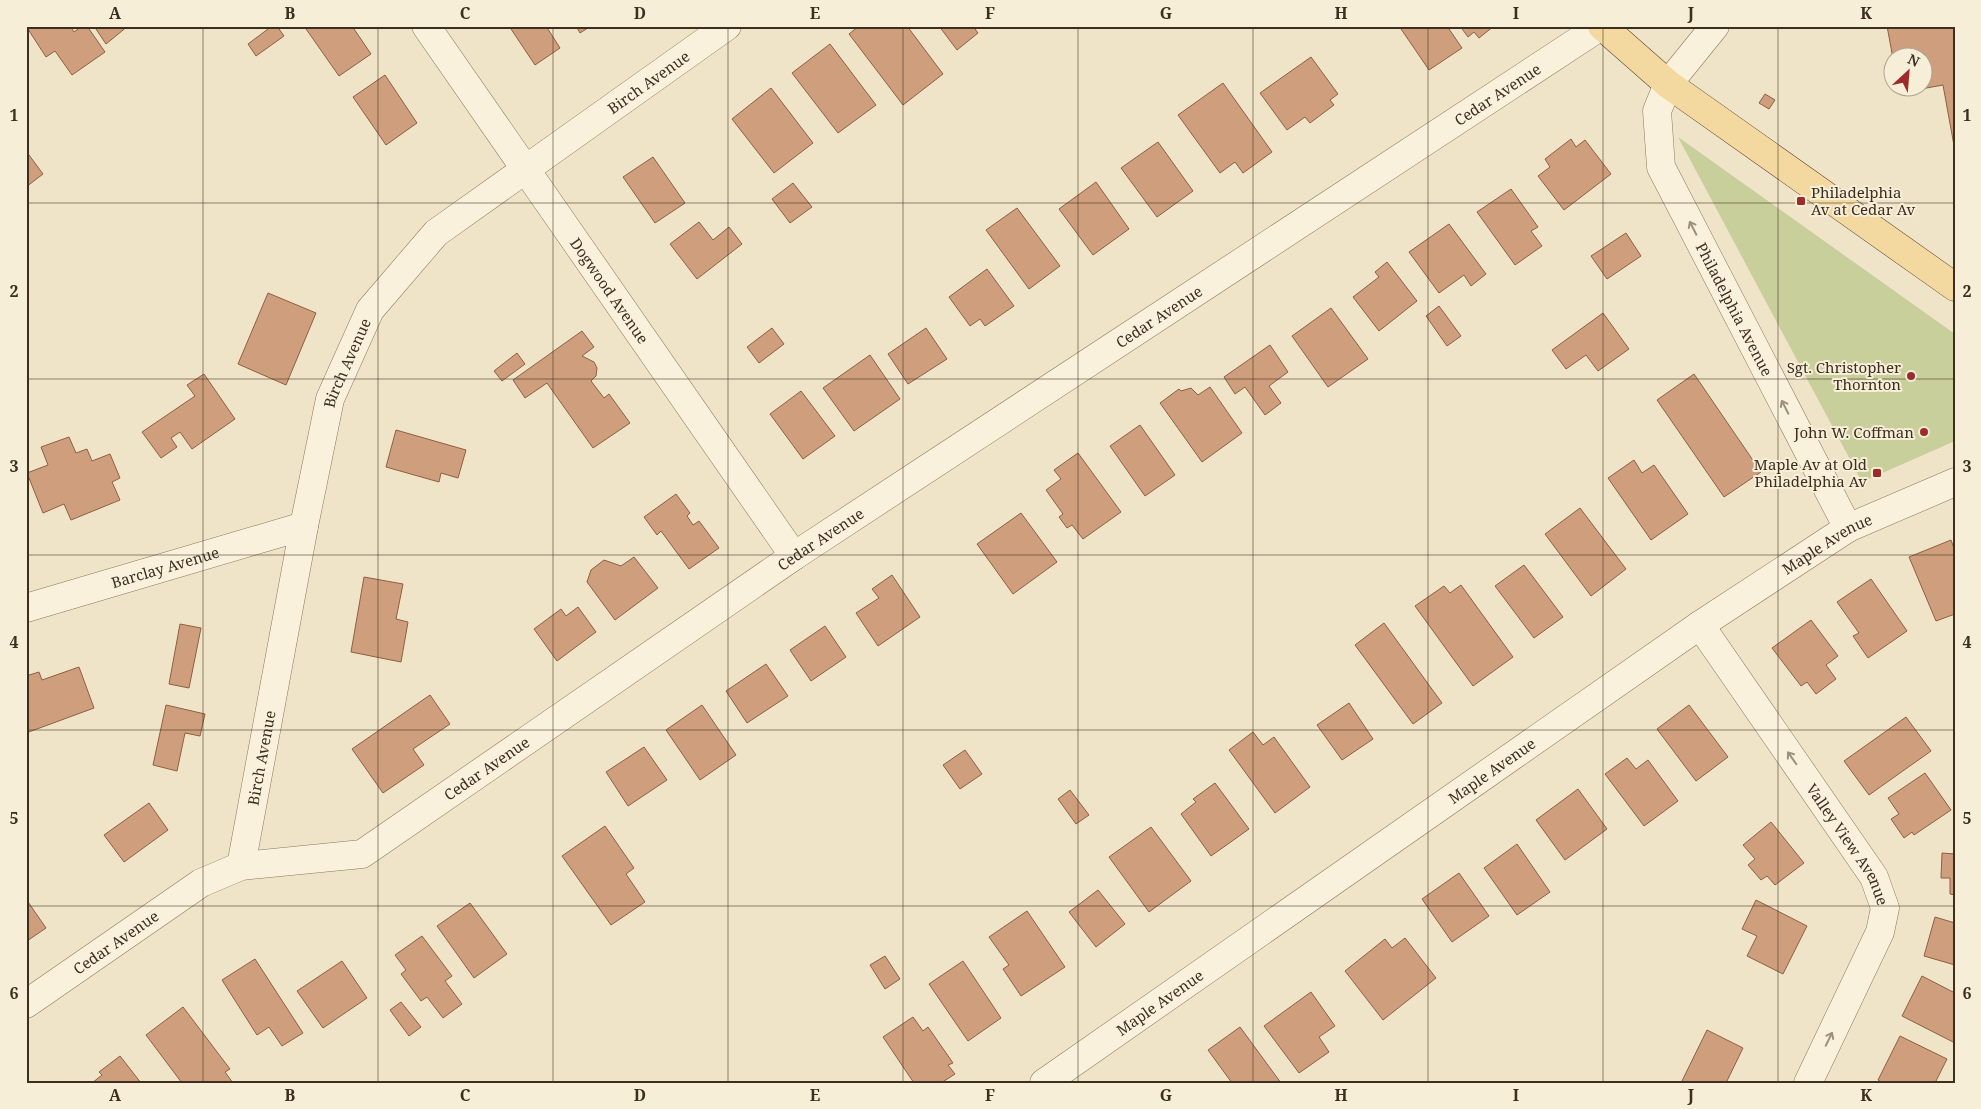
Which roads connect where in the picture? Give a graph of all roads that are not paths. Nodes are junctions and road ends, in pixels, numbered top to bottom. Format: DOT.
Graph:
graph roads {
  1 [pos="426,26"];
  2 [pos="727,26"];
  3 [pos="1601,26"];
  4 [pos="1716,26"];
  5 [pos="1668,84"];
  6 [pos="525,169"];
  7 [pos="1955,287"];
  8 [pos="1955,482"];
  9 [pos="304,526"];
  10 [pos="1848,528"];
  11 [pos="794,556"];
  12 [pos="26,608"];
  13 [pos="1700,625"];
  14 [pos="241,866"];
  15 [pos="26,1004"];
  16 [pos="1044,1083"];
  17 [pos="1808,1083"];
  1 -- 6 [label="street, Dogwood Avenue"];
  2 -- 6 [label="street, Birch Avenue"];
  3 -- 5 [label="main road"];
  3 -- 11 [label="street, Cedar Avenue"];
  4 -- 5 [label="street, Philadelphia Avenue"];
  5 -- 7 [label="main road"];
  10 -- 5 [label="street, Philadelphia Avenue, one-way"];
  6 -- 9 [label="street, Birch Avenue"];
  6 -- 11 [label="street, Dogwood Avenue"];
  8 -- 10 [label="street, Maple Avenue"];
  9 -- 12 [label="street, Barclay Avenue"];
  9 -- 14 [label="street, Birch Avenue"];
  10 -- 13 [label="street, Maple Avenue"];
  11 -- 14 [label="street, Cedar Avenue"];
  13 -- 16 [label="street, Maple Avenue"];
  17 -- 13 [label="street, Valley View Avenue, one-way"];
  14 -- 15 [label="street, Cedar Avenue"];
}
